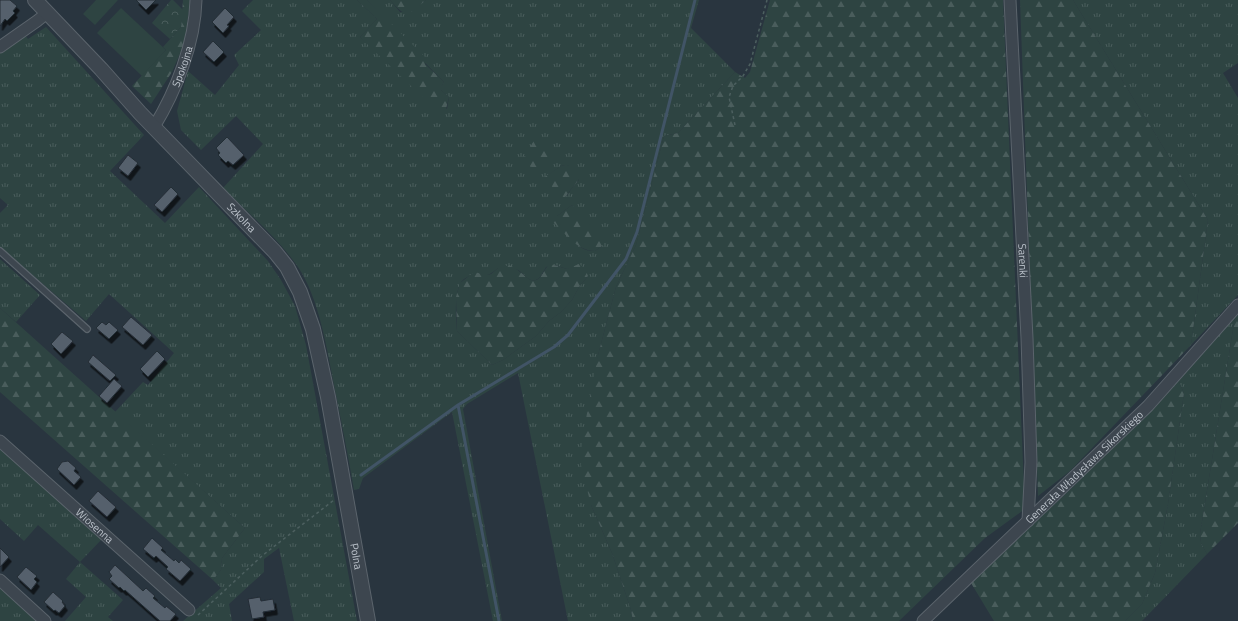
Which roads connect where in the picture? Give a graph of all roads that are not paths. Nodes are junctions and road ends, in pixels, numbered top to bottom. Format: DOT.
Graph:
graph roads {
  1 [pos="35,0"];
  2 [pos="196,0"];
  3 [pos="1010,0"];
  4 [pos="47,13"];
  5 [pos="1,44"];
  6 [pos="154,127"];
  7 [pos="0,252"];
  8 [pos="1238,305"];
  9 [pos="87,329"];
  10 [pos="0,441"];
  11 [pos="345,491"];
  12 [pos="1028,521"];
  13 [pos="0,580"];
  14 [pos="193,614"];
  15 [pos="929,617"];
  16 [pos="45,621"];
  17 [pos="368,621"];
  1 -- 4 [label="street, Szkolna"];
  2 -- 6 [label="street, Spokojna"];
  3 -- 12 [label="street, Sarenki"];
  4 -- 5 [label="street"];
  4 -- 6 [label="street, Szkolna"];
  6 -- 11 [label="street, Szkolna"];
  7 -- 9 [label="lane"];
  8 -- 12 [label="street, Generała Władysława Sikorskiego"];
  10 -- 14 [label="street, Wiosenna"];
  11 -- 17 [label="street, Polna"];
  12 -- 15 [label="street, Generała Władysława Sikorskiego"];
  13 -- 16 [label="street"];
}
